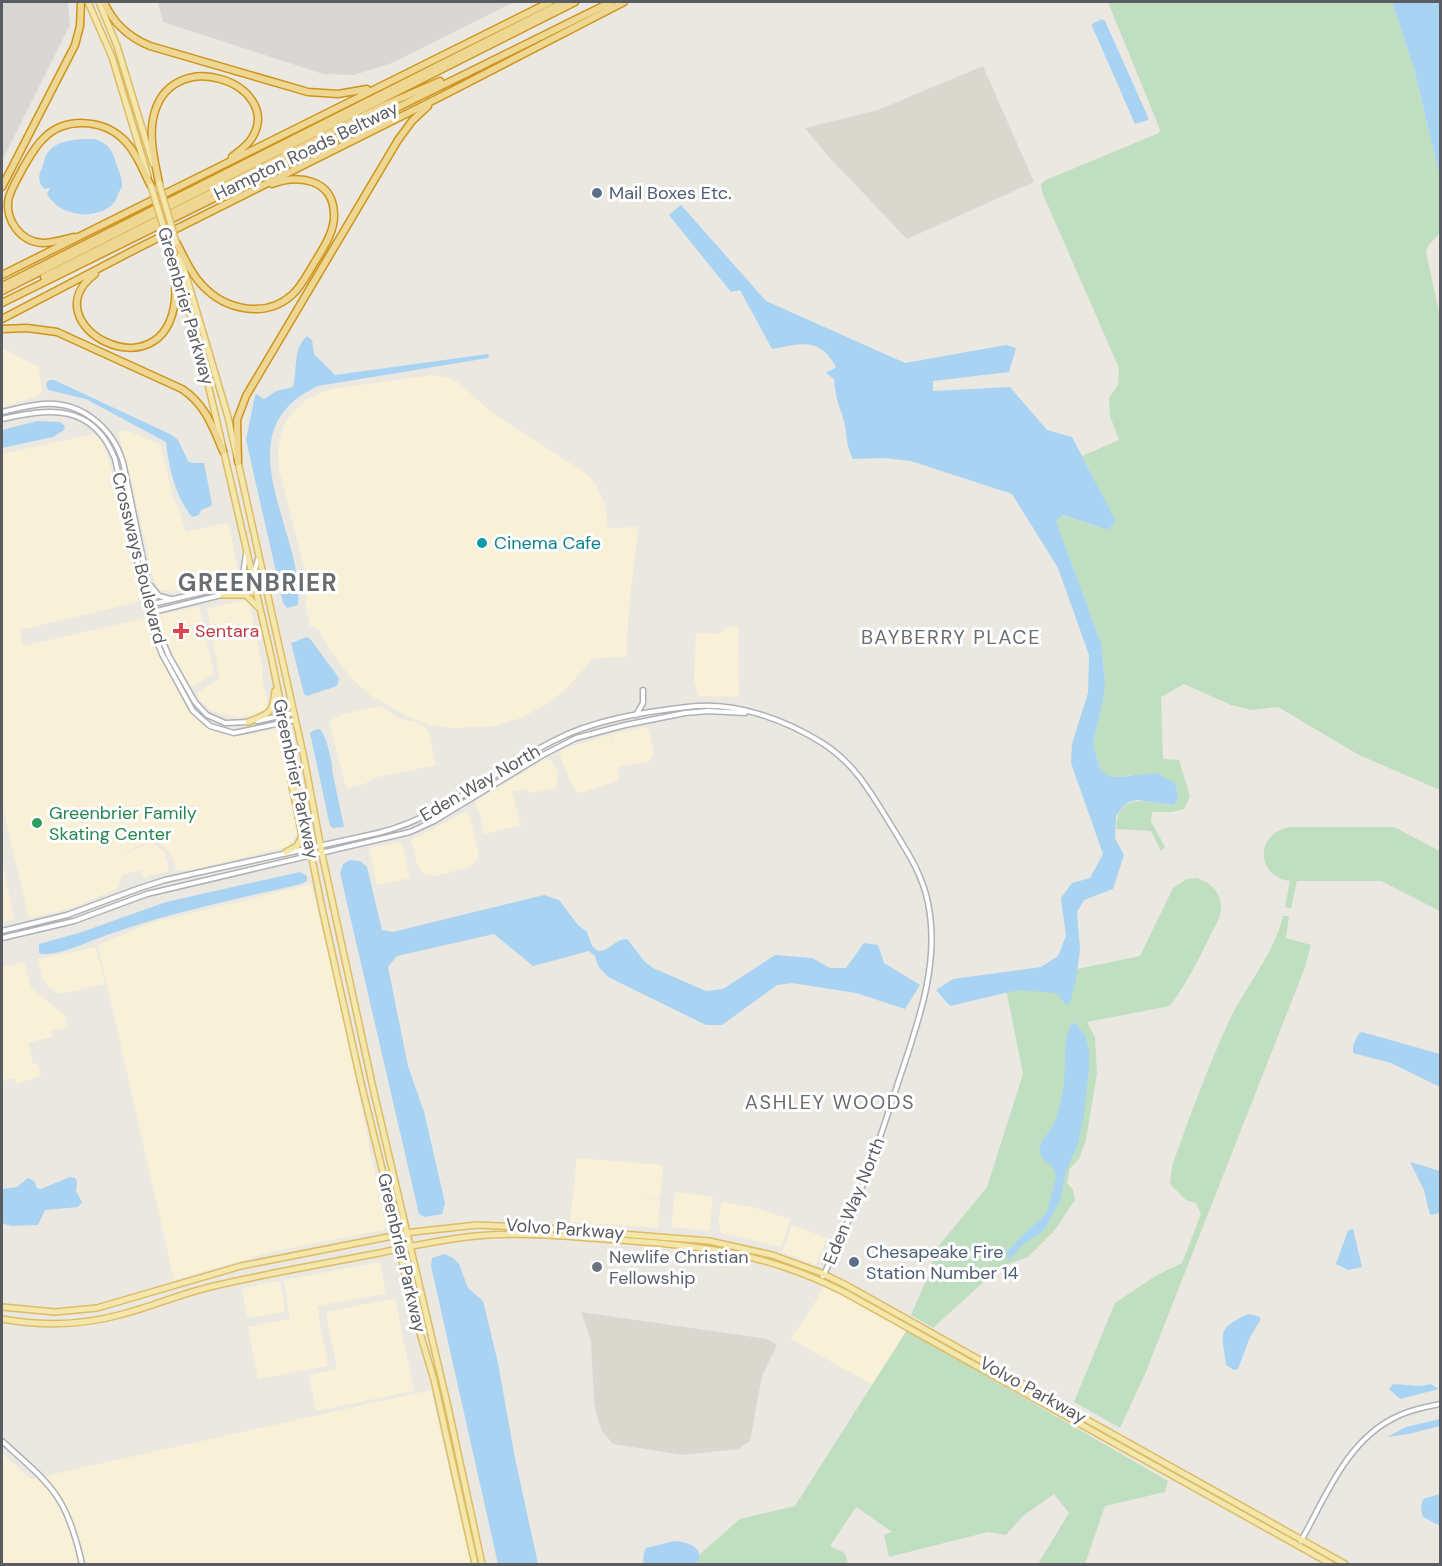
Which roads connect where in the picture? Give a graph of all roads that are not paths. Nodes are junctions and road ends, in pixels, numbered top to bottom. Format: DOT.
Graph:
graph roads {
  1 [pos="81,2"];
  2 [pos="88,2"];
  3 [pos="99,2"];
  4 [pos="104,2"];
  5 [pos="550,2"];
  6 [pos="564,2"];
  7 [pos="575,2"];
  8 [pos="611,2"];
  9 [pos="624,2"];
  10 [pos="390,81"];
  11 [pos="452,90"];
  12 [pos="222,165"];
  13 [pos="159,183"];
  14 [pos="151,186"];
  15 [pos="2,187"];
  16 [pos="241,196"];
  17 [pos="87,234"];
  18 [pos="176,242"];
  19 [pos="169,245"];
  20 [pos="136,249"];
  21 [pos="2,275"];
  22 [pos="2,286"];
  23 [pos="2,291"];
  24 [pos="2,301"];
  25 [pos="2,319"];
  26 [pos="2,329"];
  27 [pos="2,412"];
  28 [pos="2,419"];
  29 [pos="223,451"];
  30 [pos="238,462"];
  31 [pos="246,554"];
  32 [pos="258,555"];
  33 [pos="252,579"];
  34 [pos="148,580"];
  35 [pos="223,595"];
  36 [pos="175,599"];
  37 [pos="153,604"];
  38 [pos="147,606"];
  39 [pos="258,607"];
  40 [pos="154,611"];
  41 [pos="148,613"];
  42 [pos="276,684"];
  43 [pos="643,690"];
  44 [pos="293,713"];
  45 [pos="750,713"];
  46 [pos="282,716"];
  47 [pos="635,716"];
  48 [pos="295,720"];
  49 [pos="248,722"];
  50 [pos="283,723"];
  51 [pos="294,769"];
  52 [pos="320,845"];
  53 [pos="310,847"];
  54 [pos="286,852"];
  55 [pos="322,854"];
  56 [pos="312,856"];
  57 [pos="2,931"];
  58 [pos="2,938"];
  59 [pos="407,1233"];
  60 [pos="396,1235"];
  61 [pos="410,1247"];
  62 [pos="399,1249"];
  63 [pos="824,1274"];
  64 [pos="820,1280"];
  65 [pos="2,1307"];
  66 [pos="2,1319"];
  67 [pos="1440,1404"];
  68 [pos="2,1441"];
  69 [pos="1300,1543"];
  70 [pos="82,1564"];
  71 [pos="475,1564"];
  72 [pos="482,1564"];
  73 [pos="1331,1564"];
  74 [pos="1345,1564"];
  1 -- 15 [label="highway"];
  2 -- 14 [label="main road, Greenbrier Parkway"];
  3 -- 13 [label="main road, Greenbrier Parkway"];
  4 -- 10 [label="highway"];
  5 -- 10 [label="highway"];
  6 -- 22 [label="highway, Hampton Roads Beltway"];
  7 -- 23 [label="highway"];
  8 -- 24 [label="highway, Hampton Roads Beltway"];
  9 -- 11 [label="highway"];
  10 -- 12 [label="highway"];
  11 -- 16 [label="highway"];
  11 -- 30 [label="highway"];
  12 -- 13 [label="highway"];
  12 -- 17 [label="highway"];
  13 -- 18 [label="main road, Greenbrier Parkway, bridge"];
  14 -- 17 [label="highway"];
  14 -- 19 [label="main road, Greenbrier Parkway, bridge"];
  16 -- 18 [label="highway"];
  16 -- 20 [label="highway"];
  17 -- 21 [label="highway"];
  18 -- 30 [label="main road, Greenbrier Parkway"];
  19 -- 20 [label="highway"];
  19 -- 29 [label="main road, Greenbrier Parkway"];
  20 -- 25 [label="highway"];
  26 -- 29 [label="highway"];
  27 -- 34 [label="street, Crossways Boulevard"];
  28 -- 38 [label="street, Crossways Boulevard"];
  29 -- 31 [label="main road, Greenbrier Parkway"];
  30 -- 32 [label="main road, Greenbrier Parkway"];
  31 -- 33 [label="main road, Greenbrier Parkway"];
  31 -- 36 [label="street"];
  32 -- 33 [label="street"];
  32 -- 44 [label="main road, Greenbrier Parkway"];
  33 -- 35 [label="street"];
  33 -- 39 [label="main road, Greenbrier Parkway"];
  34 -- 36 [label="street"];
  34 -- 37 [label="street, Crossways Boulevard"];
  35 -- 39 [label="main road"];
  35 -- 40 [label="street"];
  36 -- 37 [label="street"];
  37 -- 38 [label="street"];
  37 -- 40 [label="street, Crossways Boulevard"];
  38 -- 41 [label="street, Crossways Boulevard"];
  39 -- 42 [label="main road, Greenbrier Parkway"];
  40 -- 41 [label="street"];
  40 -- 49 [label="street, Crossways Boulevard"];
  41 -- 50 [label="street, Crossways Boulevard"];
  42 -- 46 [label="main road, Greenbrier Parkway"];
  42 -- 49 [label="main road"];
  43 -- 47 [label="street"];
  44 -- 46 [label="street, Crossways Boulevard"];
  44 -- 48 [label="main road, Greenbrier Parkway"];
  45 -- 47 [label="street, Eden Way North"];
  45 -- 55 [label="street, Eden Way North"];
  45 -- 63 [label="street, Eden Way North"];
  46 -- 49 [label="street, Crossways Boulevard"];
  46 -- 50 [label="main road, Greenbrier Parkway"];
  47 -- 52 [label="street, Eden Way North"];
  48 -- 50 [label="street, Crossways Boulevard"];
  48 -- 52 [label="main road, Greenbrier Parkway"];
  50 -- 51 [label="main road, Greenbrier Parkway"];
  51 -- 53 [label="main road, Greenbrier Parkway"];
  51 -- 54 [label="main road"];
  52 -- 53 [label="street, Eden Way North"];
  52 -- 55 [label="main road, Greenbrier Parkway"];
  53 -- 54 [label="street, Eden Way North"];
  53 -- 56 [label="main road, Greenbrier Parkway"];
  54 -- 57 [label="street, Eden Way North"];
  55 -- 56 [label="street, Eden Way North"];
  55 -- 59 [label="main road, Greenbrier Parkway"];
  56 -- 58 [label="street, Eden Way North"];
  56 -- 60 [label="main road, Greenbrier Parkway"];
  59 -- 60 [label="main road, Volvo Parkway"];
  59 -- 61 [label="main road, Greenbrier Parkway"];
  59 -- 63 [label="main road, Volvo Parkway"];
  60 -- 62 [label="main road, Greenbrier Parkway"];
  60 -- 65 [label="main road, Volvo Parkway"];
  61 -- 62 [label="main road, Volvo Parkway"];
  61 -- 64 [label="main road, Volvo Parkway"];
  61 -- 72 [label="main road, Greenbrier Parkway"];
  62 -- 66 [label="main road, Volvo Parkway"];
  62 -- 71 [label="main road, Greenbrier Parkway"];
  63 -- 64 [label="street, Eden Way North"];
  63 -- 69 [label="main road, Volvo Parkway"];
  64 -- 69 [label="main road, Volvo Parkway"];
  67 -- 69 [label="street"];
  68 -- 70 [label="street"];
  69 -- 73 [label="main road, Volvo Parkway"];
  69 -- 74 [label="main road, Volvo Parkway"];
}
